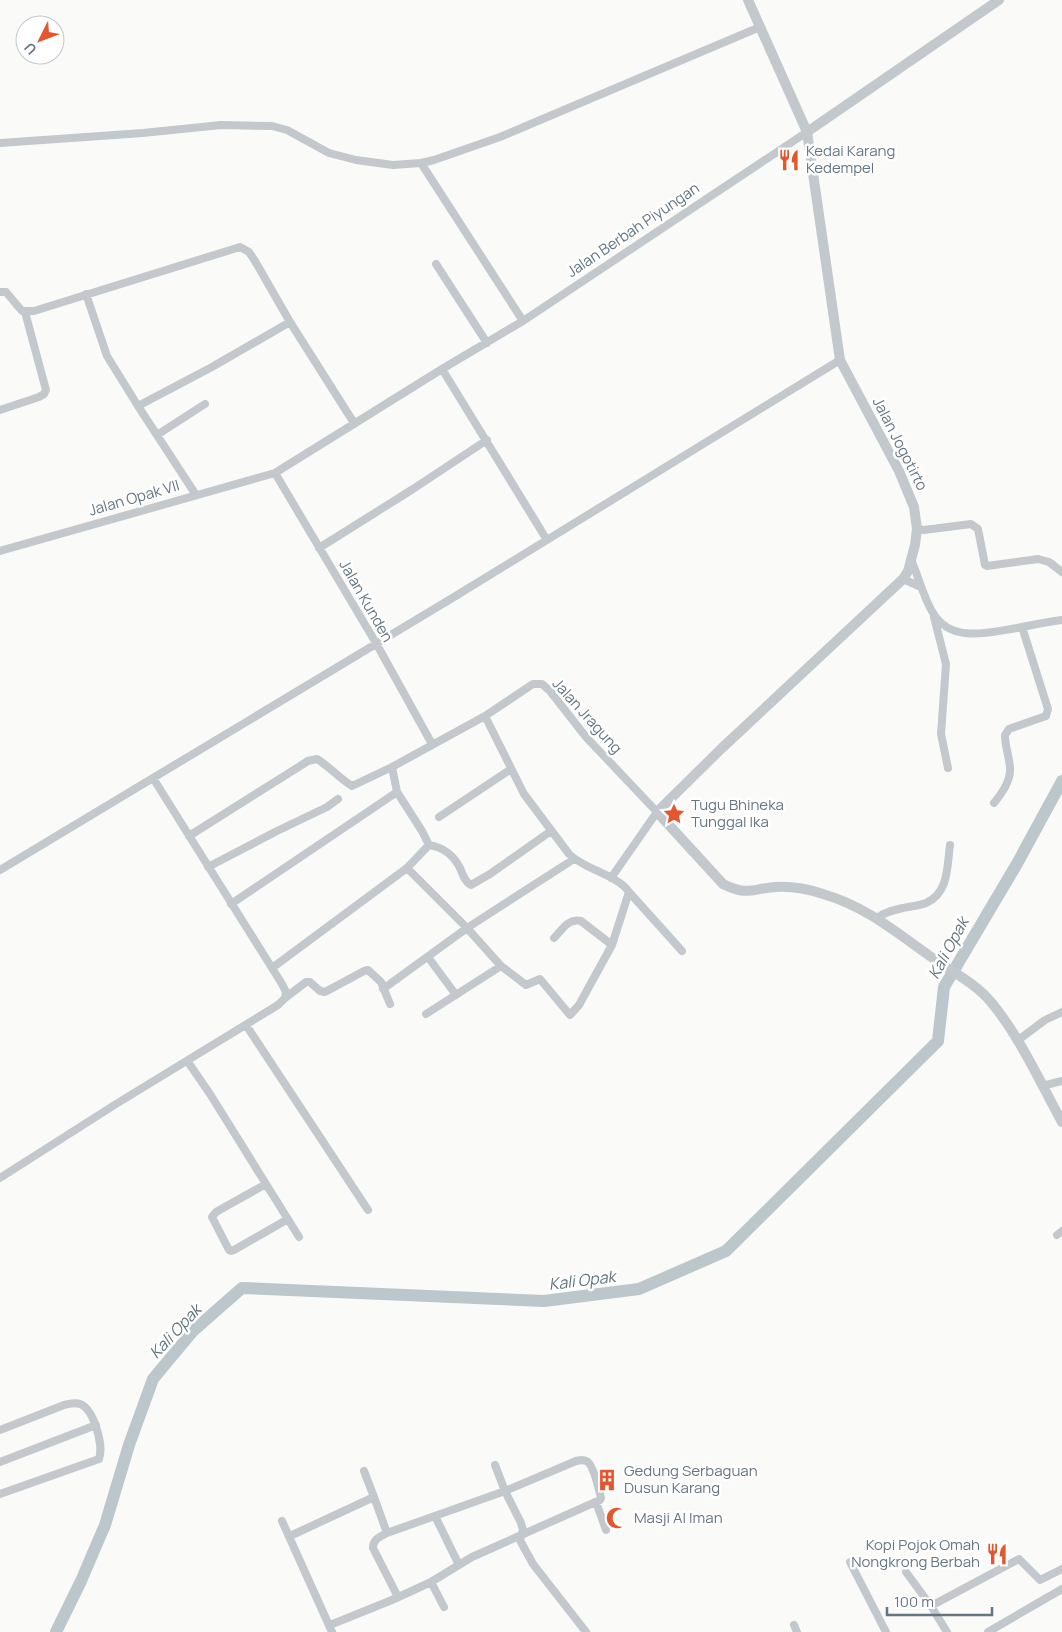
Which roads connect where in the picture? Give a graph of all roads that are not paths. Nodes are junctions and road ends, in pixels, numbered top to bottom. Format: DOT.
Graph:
graph roads {
  1 [pos="748,0"];
  2 [pos="999,0"];
  3 [pos="760,27"];
  4 [pos="807,132"];
  5 [pos="0,143"];
  6 [pos="421,163"];
  7 [pos="436,264"];
  8 [pos="0,292"];
  9 [pos="86,294"];
  10 [pos="25,312"];
  11 [pos="523,321"];
  12 [pos="290,322"];
  13 [pos="487,343"];
  14 [pos="840,360"];
  15 [pos="442,369"];
  16 [pos="205,404"];
  17 [pos="138,406"];
  18 [pos="0,410"];
  19 [pos="354,423"];
  20 [pos="156,435"];
  21 [pos="487,440"];
  22 [pos="275,473"];
  23 [pos="196,495"];
  24 [pos="917,529"];
  25 [pos="547,540"];
  26 [pos="319,548"];
  27 [pos="0,551"];
  28 [pos="911,560"];
  29 [pos="1062,572"];
  30 [pos="903,579"];
  31 [pos="921,587"];
  32 [pos="933,615"];
  33 [pos="1062,620"];
  34 [pos="1022,627"];
  35 [pos="376,644"];
  36 [pos="485,716"];
  37 [pos="432,744"];
  38 [pos="392,767"];
  39 [pos="948,768"];
  40 [pos="511,770"];
  41 [pos="153,778"];
  42 [pos="397,792"];
  43 [pos="338,799"];
  44 [pos="994,804"];
  45 [pos="658,812"];
  46 [pos="438,817"];
  47 [pos="551,830"];
  48 [pos="189,836"];
  49 [pos="428,845"];
  50 [pos="950,845"];
  51 [pos="574,859"];
  52 [pos="208,867"];
  53 [pos="407,868"];
  54 [pos="0,870"];
  55 [pos="611,878"];
  56 [pos="629,892"];
  57 [pos="232,904"];
  58 [pos="877,918"];
  59 [pos="466,928"];
  60 [pos="554,938"];
  61 [pos="612,945"];
  62 [pos="682,951"];
  63 [pos="428,957"];
  64 [pos="501,966"];
  65 [pos="272,968"];
  66 [pos="384,989"];
  67 [pos="456,994"];
  68 [pos="285,998"];
  69 [pos="390,1004"];
  70 [pos="1062,1012"];
  71 [pos="426,1014"];
  72 [pos="246,1025"];
  73 [pos="1017,1041"];
  74 [pos="188,1062"];
  75 [pos="1062,1081"];
  76 [pos="1042,1086"];
  77 [pos="1062,1122"];
  78 [pos="0,1178"];
  79 [pos="266,1184"];
  80 [pos="368,1210"];
  81 [pos="288,1219"];
  82 [pos="299,1237"];
  83 [pos="96,1426"];
  84 [pos="0,1430"];
  85 [pos="0,1462"];
  86 [pos="495,1465"];
  87 [pos="364,1471"];
  88 [pos="505,1491"];
  89 [pos="0,1494"];
  90 [pos="374,1497"];
  91 [pos="596,1502"];
  92 [pos="435,1516"];
  93 [pos="282,1521"];
  94 [pos="606,1530"];
  95 [pos="387,1533"];
  96 [pos="522,1535"];
  97 [pos="290,1536"];
  98 [pos="850,1562"];
  99 [pos="458,1565"];
  100 [pos="1062,1569"];
  101 [pos="906,1572"];
  102 [pos="431,1582"];
  103 [pos="1062,1589"];
  104 [pos="398,1597"];
  105 [pos="931,1606"];
  106 [pos="444,1607"];
  107 [pos="331,1628"];
  108 [pos="586,1632"];
  109 [pos="886,1632"];
  110 [pos="947,1632"];
  111 [pos="988,1632"];
  1 -- 3 [label="street, Jalan Jogotirto"];
  2 -- 4 [label="street, Jalan Berbah Piyungan"];
  3 -- 4 [label="street, Jalan Jogotirto"];
  3 -- 6 [label="street"];
  4 -- 11 [label="street, Jalan Berbah Piyungan"];
  4 -- 14 [label="street, Jalan Jogotirto"];
  5 -- 6 [label="street"];
  6 -- 11 [label="street"];
  7 -- 13 [label="street"];
  8 -- 10 [label="street"];
  9 -- 10 [label="street"];
  9 -- 12 [label="street"];
  9 -- 17 [label="street"];
  10 -- 18 [label="street"];
  11 -- 13 [label="street, Jalan Berbah Piyungan"];
  12 -- 17 [label="street"];
  12 -- 19 [label="street"];
  13 -- 15 [label="street, Jalan Berbah Piyungan"];
  14 -- 24 [label="street, Jalan Jogotirto"];
  14 -- 25 [label="street"];
  15 -- 19 [label="street, Jalan Berbah Piyungan"];
  15 -- 21 [label="street"];
  16 -- 20 [label="street"];
  17 -- 20 [label="street"];
  19 -- 22 [label="street, Jalan Berbah Piyungan"];
  20 -- 23 [label="street"];
  21 -- 25 [label="street"];
  21 -- 26 [label="street"];
  22 -- 23 [label="street, Jalan Opak VII"];
  22 -- 26 [label="street, Jalan Kunden"];
  23 -- 27 [label="street, Jalan Opak VII"];
  24 -- 28 [label="street, Jalan Jogotirto"];
  24 -- 29 [label="street"];
  25 -- 35 [label="street"];
  26 -- 35 [label="street, Jalan Kunden"];
  28 -- 30 [label="street, Jalan Jogotirto"];
  28 -- 31 [label="street"];
  30 -- 31 [label="street"];
  30 -- 45 [label="street, Jalan Jogotirto"];
  31 -- 32 [label="street"];
  32 -- 34 [label="street"];
  32 -- 39 [label="street"];
  33 -- 34 [label="street"];
  34 -- 44 [label="street"];
  35 -- 37 [label="street, Jalan Kunden"];
  35 -- 41 [label="street"];
  36 -- 37 [label="street, Jalan Jragung"];
  36 -- 40 [label="street"];
  36 -- 45 [label="street, Jalan Jragung"];
  37 -- 38 [label="street, Jalan Jragung"];
  38 -- 42 [label="street"];
  38 -- 48 [label="street, Jalan Jragung"];
  40 -- 46 [label="street"];
  40 -- 47 [label="street"];
  41 -- 48 [label="street"];
  41 -- 54 [label="street"];
  42 -- 49 [label="street"];
  42 -- 57 [label="street"];
  43 -- 52 [label="street"];
  45 -- 55 [label="street"];
  45 -- 58 [label="street"];
  47 -- 49 [label="street"];
  47 -- 51 [label="street"];
  48 -- 52 [label="street"];
  49 -- 53 [label="street"];
  50 -- 58 [label="street"];
  51 -- 55 [label="street"];
  51 -- 59 [label="street"];
  52 -- 57 [label="street"];
  53 -- 59 [label="street"];
  53 -- 65 [label="street"];
  55 -- 56 [label="street"];
  56 -- 61 [label="street"];
  56 -- 62 [label="street"];
  57 -- 65 [label="street"];
  58 -- 73 [label="street"];
  59 -- 63 [label="street"];
  59 -- 64 [label="street"];
  60 -- 61 [label="street"];
  61 -- 64 [label="street"];
  63 -- 66 [label="street"];
  63 -- 67 [label="street"];
  64 -- 67 [label="street"];
  65 -- 68 [label="street"];
  66 -- 68 [label="street"];
  66 -- 69 [label="street"];
  67 -- 71 [label="street"];
  68 -- 72 [label="street"];
  70 -- 73 [label="street"];
  72 -- 74 [label="street"];
  72 -- 80 [label="street"];
  73 -- 76 [label="street"];
  74 -- 78 [label="street"];
  74 -- 79 [label="street"];
  75 -- 76 [label="street"];
  76 -- 77 [label="street"];
  79 -- 81 [label="street"];
  79 -- 81 [label="street"];
  81 -- 82 [label="street"];
  83 -- 84 [label="street"];
  83 -- 85 [label="street"];
  83 -- 89 [label="street"];
  86 -- 88 [label="street"];
  87 -- 90 [label="street"];
  88 -- 91 [label="street"];
  88 -- 92 [label="street"];
  88 -- 96 [label="street"];
  90 -- 95 [label="street"];
  90 -- 97 [label="street"];
  91 -- 94 [label="street"];
  91 -- 96 [label="street"];
  92 -- 95 [label="street"];
  92 -- 99 [label="street"];
  93 -- 97 [label="street"];
  95 -- 104 [label="street"];
  96 -- 99 [label="street"];
  96 -- 108 [label="street"];
  97 -- 107 [label="street"];
  98 -- 109 [label="street"];
  99 -- 102 [label="street"];
  100 -- 105 [label="street"];
  101 -- 105 [label="street"];
  102 -- 104 [label="street"];
  102 -- 106 [label="street"];
  103 -- 111 [label="street"];
  104 -- 107 [label="street"];
  105 -- 110 [label="street"];
}
